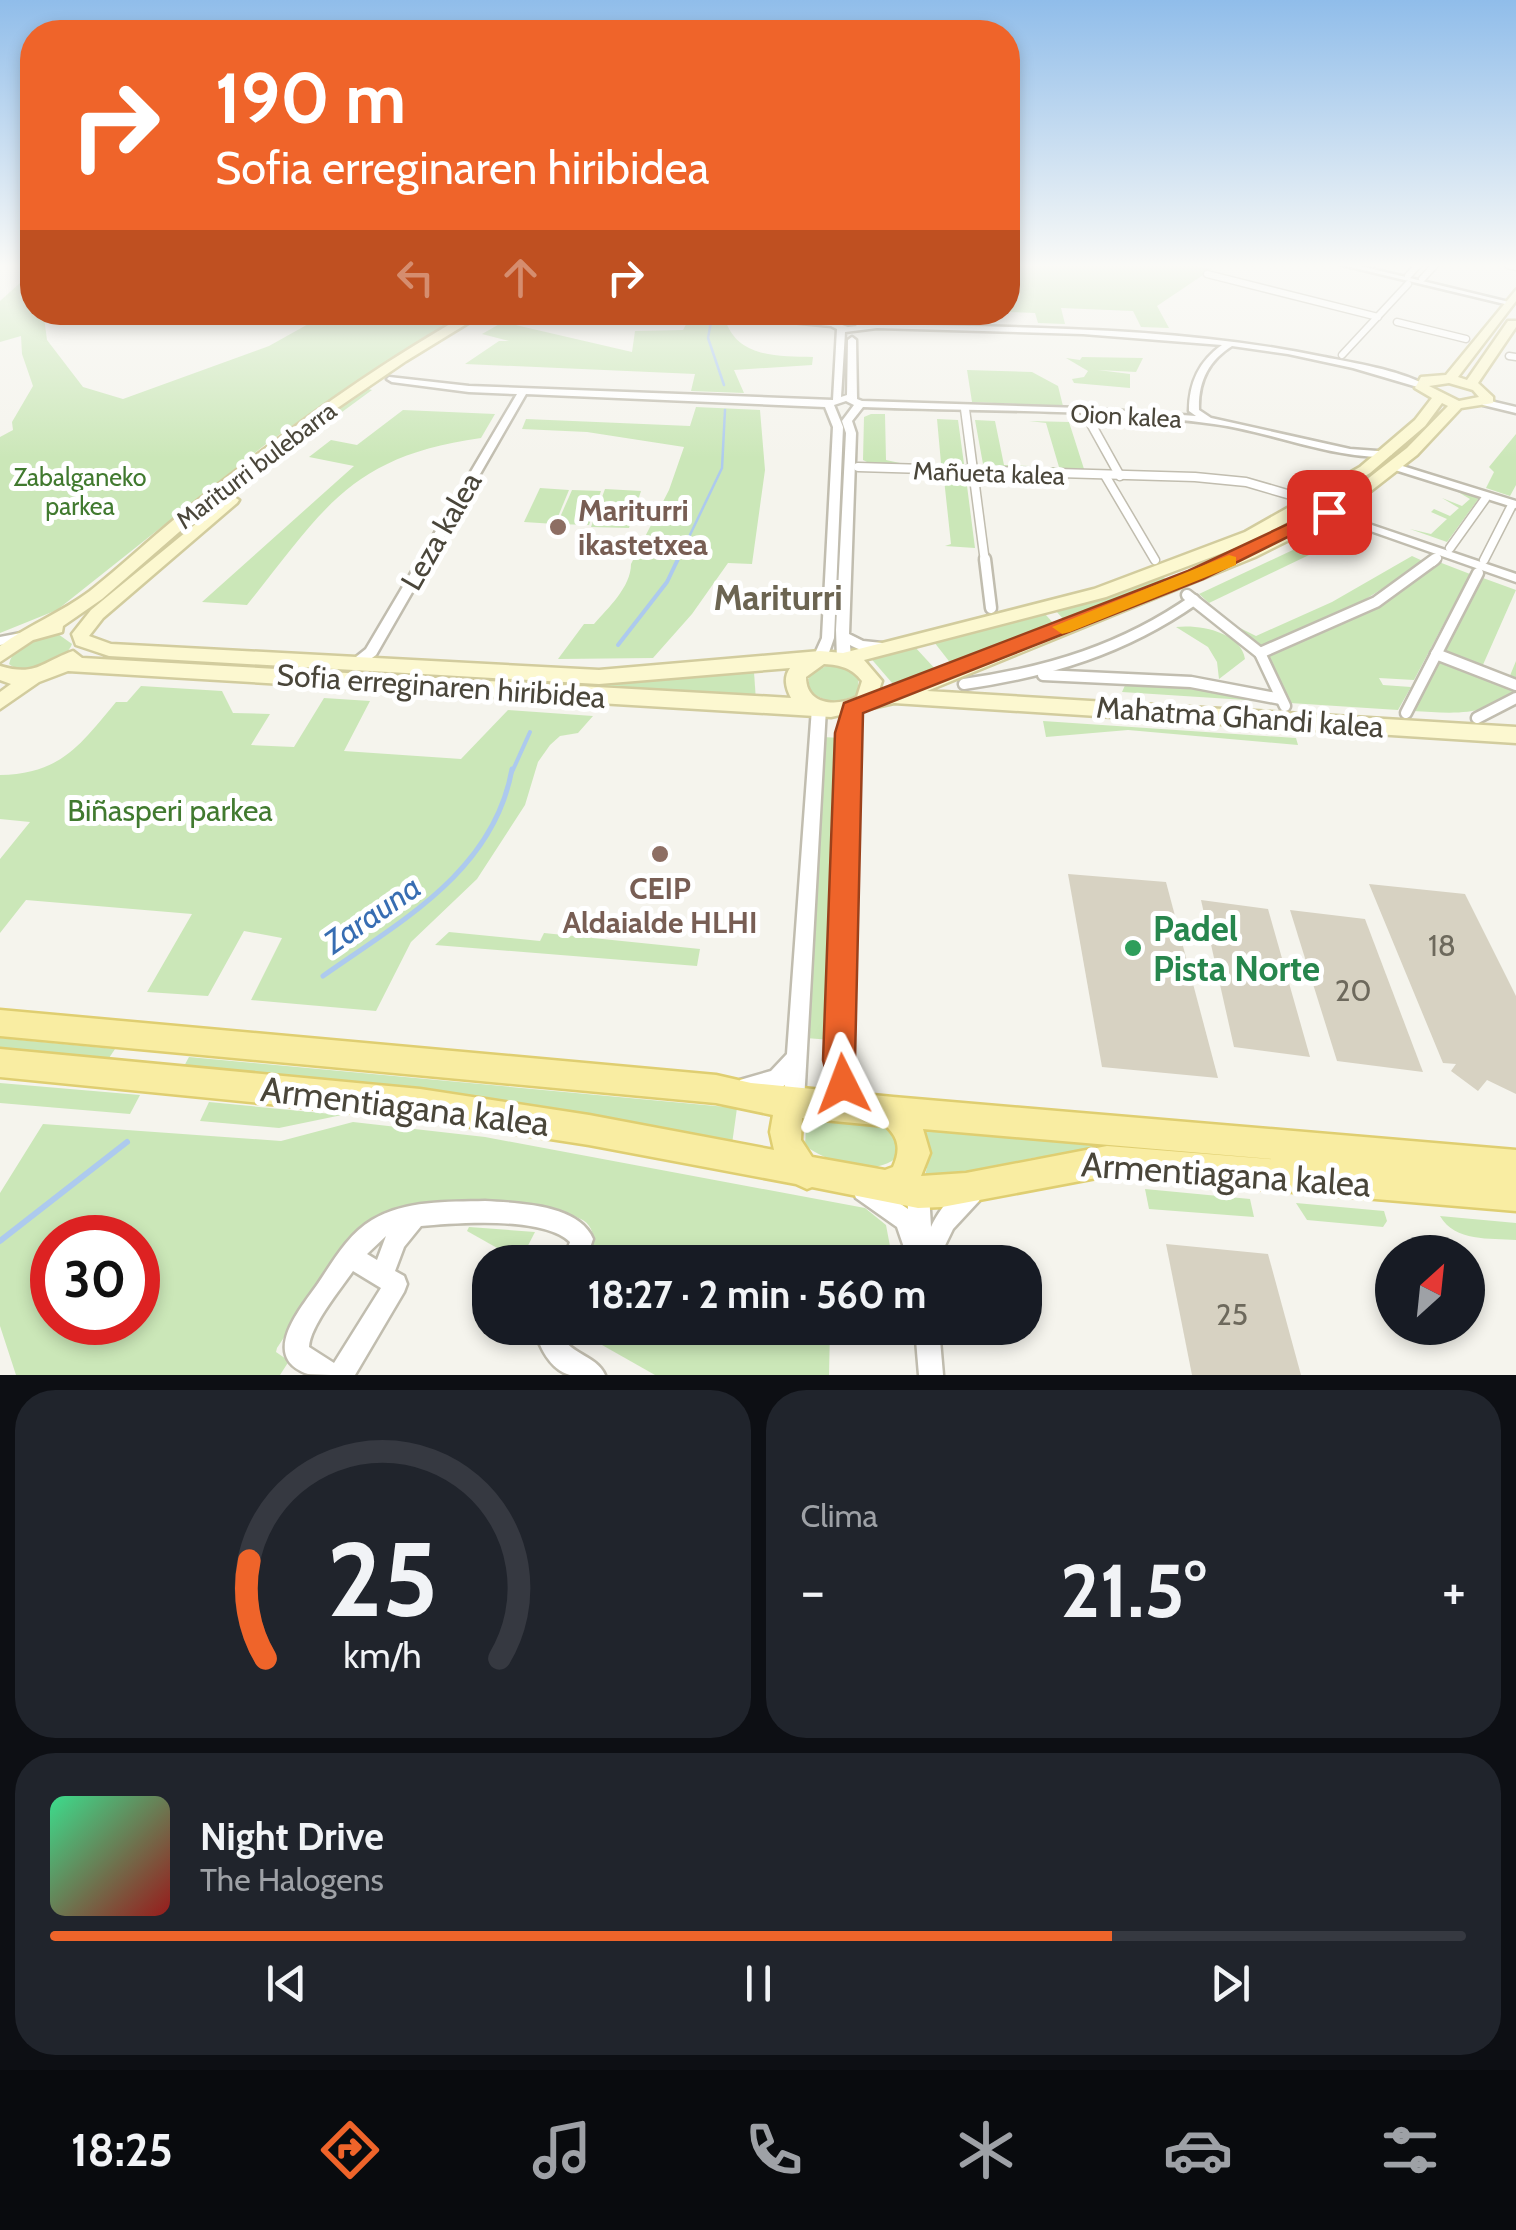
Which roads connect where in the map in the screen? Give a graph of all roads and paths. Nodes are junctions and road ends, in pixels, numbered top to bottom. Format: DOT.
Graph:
graph roads {
  1 [pos="453,329"];
  2 [pos="471,329"];
  3 [pos="838,329"];
  4 [pos="857,329"];
  5 [pos="985,329"];
  6 [pos="1036,329"];
  7 [pos="1366,329"];
  8 [pos="1427,329"];
  9 [pos="1488,329"];
  10 [pos="1508,329"];
  11 [pos="1466,339"];
  12 [pos="1232,343"];
  13 [pos="1342,355"];
  14 [pos="392,378"];
  15 [pos="1450,379"];
  16 [pos="1423,382"];
  17 [pos="1470,384"];
  18 [pos="523,391"];
  19 [pos="1438,399"];
  20 [pos="1487,400"];
  21 [pos="833,404"];
  22 [pos="1456,404"];
  23 [pos="854,405"];
  24 [pos="965,409"];
  25 [pos="1516,409"];
  26 [pos="1209,420"];
  27 [pos="1090,422"];
  28 [pos="1391,460"];
  29 [pos="858,467"];
  30 [pos="974,473"];
  31 [pos="1106,476"];
  32 [pos="1120,476"];
  33 [pos="1294,496"];
  34 [pos="1484,499"];
  35 [pos="1515,502"];
  36 [pos="1366,526"];
  37 [pos="1450,548"];
  38 [pos="1438,558"];
  39 [pos="1155,560"];
  40 [pos="1484,560"];
  41 [pos="1478,572"];
  42 [pos="1516,578"];
  43 [pos="991,608"];
  44 [pos="34,633"];
  45 [pos="843,636"];
  46 [pos="82,638"];
  47 [pos="0,642"];
  48 [pos="882,647"];
  49 [pos="1260,653"];
  50 [pos="1436,654"];
  51 [pos="0,656"];
  52 [pos="817,659"];
  53 [pos="844,659"];
  54 [pos="66,664"];
  55 [pos="354,665"];
  56 [pos="0,673"];
  57 [pos="1037,675"];
  58 [pos="34,677"];
  59 [pos="872,681"];
  60 [pos="925,681"];
  61 [pos="1516,686"];
  62 [pos="964,691"];
  63 [pos="898,692"];
  64 [pos="1516,698"];
  65 [pos="0,702"];
  66 [pos="856,707"];
  67 [pos="817,708"];
  68 [pos="1406,714"];
  69 [pos="1477,718"];
  70 [pos="1516,734"];
  71 [pos="0,1023"];
  72 [pos="796,1059"];
  73 [pos="0,1062"];
  74 [pos="716,1089"];
  75 [pos="794,1102"];
  76 [pos="850,1106"];
  77 [pos="893,1112"];
  78 [pos="915,1154"];
  79 [pos="1516,1165"];
  80 [pos="806,1174"];
  81 [pos="866,1184"];
  82 [pos="976,1187"];
  83 [pos="918,1192"];
  84 [pos="1516,1195"];
  85 [pos="416,1214"];
  86 [pos="580,1245"];
  87 [pos="915,1245"];
  88 [pos="921,1245"];
  89 [pos="931,1245"];
  90 [pos="350,1257"];
  91 [pos="383,1274"];
  92 [pos="552,1345"];
  93 [pos="928,1345"];
  94 [pos="298,1354"];
  95 [pos="331,1375"];
  96 [pos="341,1375"];
  97 [pos="593,1375"];
  98 [pos="931,1375"];
  1 -- 44 [label="main road, Mariturri bulebarra"];
  2 -- 14 [label="main road, Mariturri bulebarra"];
  3 -- 21 [label="street"];
  4 -- 23 [label="street"];
  5 -- 12 [label="street"];
  6 -- 16 [label="street"];
  7 -- 13 [label="street"];
  8 -- 11 [label="street"];
  9 -- 15 [label="main road"];
  10 -- 17 [label="main road"];
  12 -- 16 [label="street"];
  12 -- 26 [label="street"];
  14 -- 18 [label="street"];
  14 -- 46 [label="main road, Mariturri bulebarra"];
  15 -- 16 [label="main road"];
  15 -- 17 [label="main road"];
  16 -- 19 [label="main road"];
  17 -- 20 [label="main road"];
  18 -- 21 [label="street"];
  18 -- 55 [label="street, Leza kalea"];
  19 -- 22 [label="main road"];
  19 -- 28 [label="main road"];
  20 -- 22 [label="main road"];
  20 -- 25 [label="street"];
  21 -- 23 [label="street, Oion kalea"];
  21 -- 52 [label="street"];
  22 -- 28 [label="main road"];
  23 -- 24 [label="street, Oion kalea"];
  23 -- 45 [label="street"];
  24 -- 26 [label="street, Oion kalea"];
  24 -- 30 [label="street"];
  26 -- 28 [label="street, Oion kalea"];
  27 -- 32 [label="street"];
  28 -- 35 [label="street"];
  28 -- 48 [label="main road"];
  28 -- 60 [label="main road"];
  29 -- 30 [label="street, Mañueta kalea"];
  30 -- 31 [label="street, Mañueta kalea"];
  30 -- 43 [label="street"];
  31 -- 32 [label="street, Mañueta kalea"];
  31 -- 39 [label="street"];
  32 -- 33 [label="street, Mañueta kalea"];
  34 -- 37 [label="street"];
  35 -- 40 [label="street"];
  36 -- 42 [label="street"];
  38 -- 49 [label="street"];
  41 -- 50 [label="street"];
  44 -- 46 [label="main road, Sofia erreginaren hiribidea"];
  44 -- 47 [label="street"];
  44 -- 51 [label="main road, Mariturri bulebarra"];
  45 -- 48 [label="street"];
  45 -- 53 [label="street"];
  46 -- 54 [label="main road, Mariturri bulebarra"];
  46 -- 55 [label="main road, Sofia erreginaren hiribidea"];
  48 -- 53 [label="main road"];
  49 -- 57 [label="street"];
  49 -- 57 [label="street"];
  50 -- 61 [label="street"];
  50 -- 68 [label="street"];
  52 -- 53 [label="main road"];
  52 -- 55 [label="main road, Sofia erreginaren hiribidea"];
  52 -- 67 [label="main road"];
  53 -- 59 [label="main road"];
  54 -- 58 [label="main road"];
  54 -- 67 [label="main road, Sofia erreginaren hiribidea"];
  56 -- 58 [label="main road"];
  57 -- 62 [label="street"];
  58 -- 65 [label="main road"];
  59 -- 63 [label="main road"];
  59 -- 66 [label="main road"];
  60 -- 62 [label="main road, Mahatma Ghandi kalea"];
  60 -- 63 [label="main road"];
  62 -- 63 [label="main road, Mahatma Ghandi kalea"];
  62 -- 70 [label="main road, Mahatma Ghandi kalea"];
  63 -- 66 [label="main road"];
  64 -- 69 [label="street"];
  66 -- 67 [label="main road"];
  66 -- 76 [label="street"];
  67 -- 72 [label="street"];
  71 -- 74 [label="main road, Armentiagana kalea"];
  72 -- 74 [label="street"];
  72 -- 75 [label="street"];
  73 -- 80 [label="main road, Armentiagana kalea"];
  74 -- 75 [label="main road, Armentiagana kalea"];
  75 -- 76 [label="main road, Armentiagana kalea"];
  75 -- 80 [label="main road"];
  76 -- 77 [label="main road, Armentiagana kalea"];
  77 -- 78 [label="main road"];
  77 -- 79 [label="main road, Armentiagana kalea"];
  78 -- 81 [label="main road"];
  78 -- 83 [label="street"];
  80 -- 81 [label="main road, Armentiagana kalea"];
  81 -- 83 [label="main road, Armentiagana kalea"];
  81 -- 87 [label="street"];
  82 -- 83 [label="main road, Armentiagana kalea"];
  82 -- 84 [label="main road, Armentiagana kalea"];
  82 -- 89 [label="street"];
  83 -- 88 [label="street"];
  85 -- 86 [label="street"];
  85 -- 90 [label="street"];
  85 -- 91 [label="street"];
  90 -- 91 [label="street"];
  90 -- 94 [label="street"];
  91 -- 96 [label="street"];
  92 -- 97 [label="street"];
  93 -- 98 [label="street"];
  94 -- 95 [label="street"];
}
